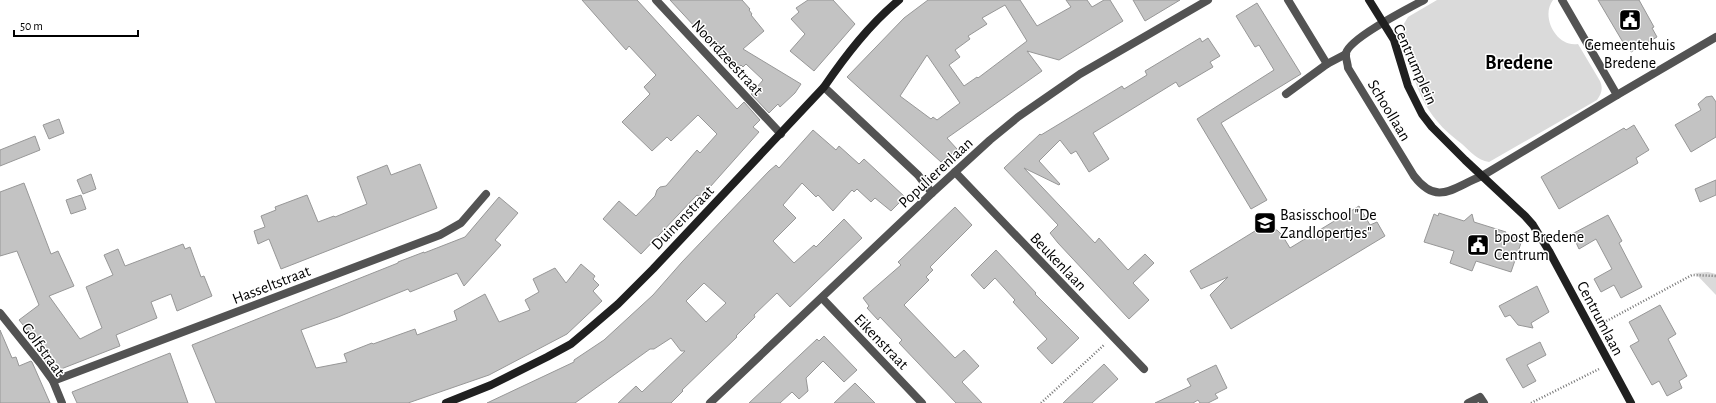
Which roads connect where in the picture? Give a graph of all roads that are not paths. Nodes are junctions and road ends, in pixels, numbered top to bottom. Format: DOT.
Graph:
graph roads {
  1 [pos="656,0"];
  2 [pos="899,0"];
  3 [pos="1208,0"];
  4 [pos="1288,0"];
  5 [pos="1369,0"];
  6 [pos="1424,0"];
  7 [pos="1562,0"];
  8 [pos="1382,23"];
  9 [pos="1716,37"];
  10 [pos="1346,54"];
  11 [pos="1327,64"];
  12 [pos="824,87"];
  13 [pos="1286,94"];
  14 [pos="1617,95"];
  15 [pos="781,134"];
  16 [pos="955,172"];
  17 [pos="1482,176"];
  18 [pos="932,193"];
  19 [pos="486,194"];
  20 [pos="822,298"];
  21 [pos="0,313"];
  22 [pos="1144,369"];
  23 [pos="53,382"];
  24 [pos="62,403"];
  25 [pos="446,403"];
  26 [pos="710,403"];
  27 [pos="922,403"];
  28 [pos="1468,403"];
  29 [pos="1484,403"];
  30 [pos="1631,403"];
  1 -- 15 [label="street, Noordzeestraat"];
  2 -- 12 [label="street, Duinenstraat"];
  3 -- 16 [label="street, Populierenlaan"];
  4 -- 11 [label="street"];
  5 -- 8 [label="street"];
  6 -- 8 [label="street, Centrumplein"];
  7 -- 14 [label="street"];
  8 -- 10 [label="street"];
  8 -- 17 [label="street, Centrumplein"];
  9 -- 14 [label="street"];
  10 -- 11 [label="street"];
  10 -- 17 [label="street, Schoollaan"];
  11 -- 13 [label="street"];
  12 -- 15 [label="street, Duinenstraat"];
  12 -- 18 [label="street"];
  14 -- 17 [label="street"];
  15 -- 25 [label="street, Duinenstraat"];
  16 -- 18 [label="street, Populierenlaan"];
  16 -- 22 [label="street, Beukenlaan"];
  17 -- 30 [label="street, Centrumlaan"];
  18 -- 20 [label="street, Populierenlaan"];
  19 -- 23 [label="street, Hasseltstraat"];
  20 -- 26 [label="street, Populierenlaan"];
  20 -- 27 [label="street, Eikenstraat"];
  21 -- 23 [label="street, Golfstraat"];
  23 -- 24 [label="street, Golfstraat"];
  28 -- 29 [label="street"];
}
